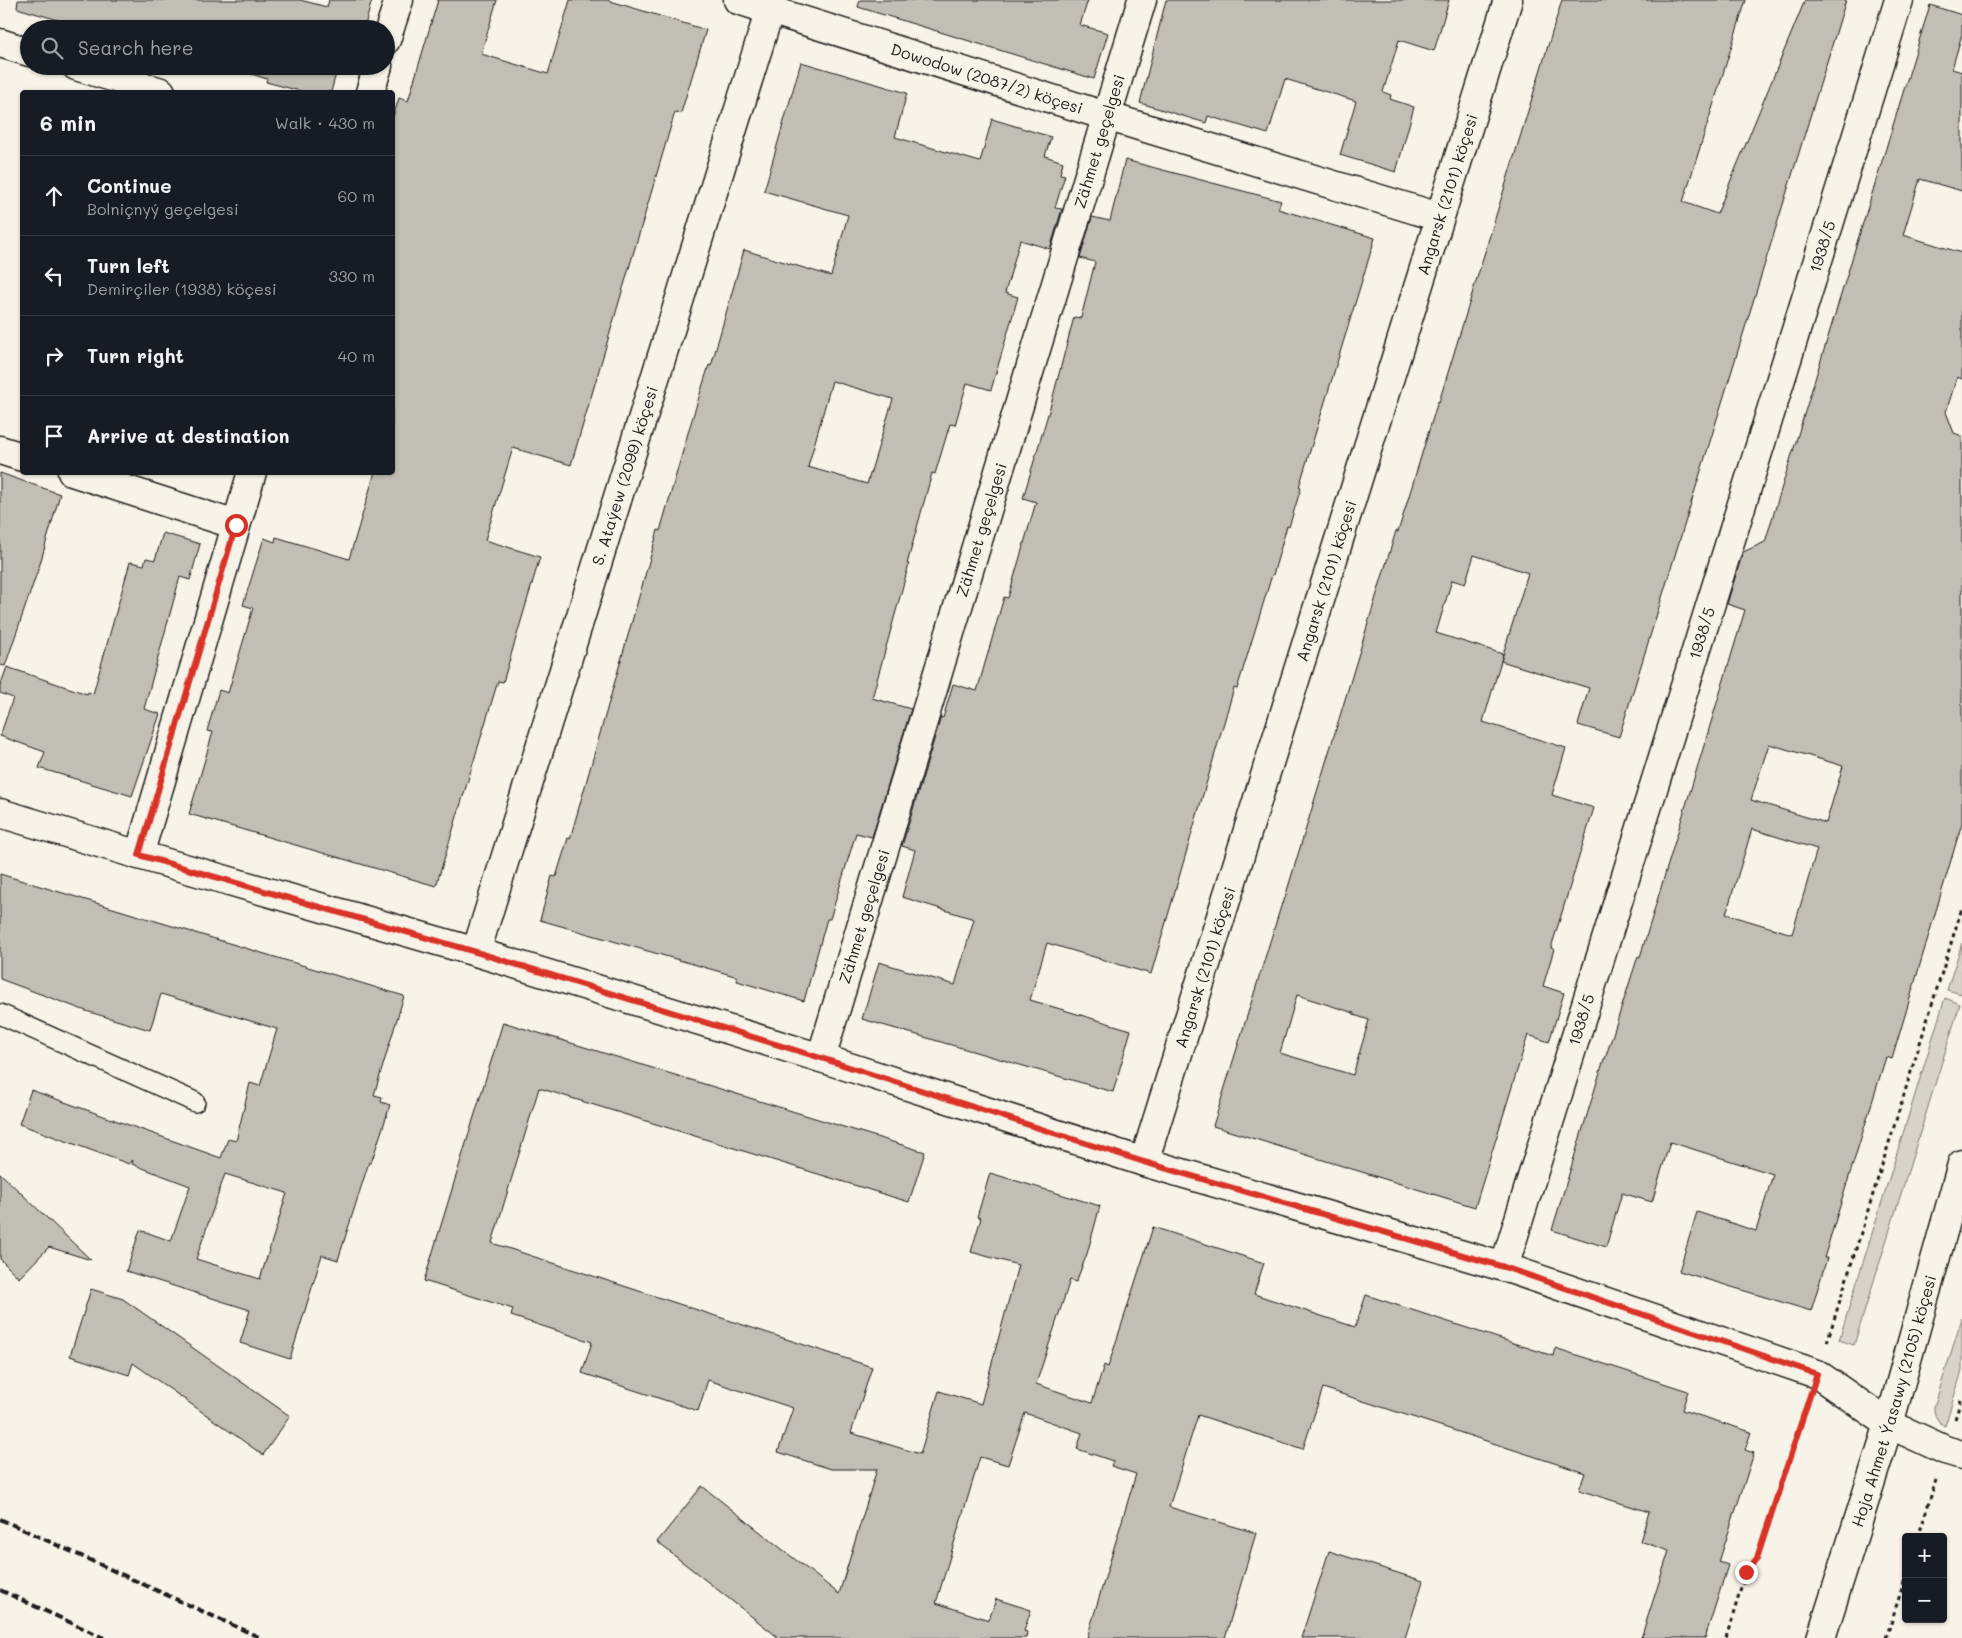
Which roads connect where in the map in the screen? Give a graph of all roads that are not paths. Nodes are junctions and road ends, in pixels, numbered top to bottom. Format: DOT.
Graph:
graph roads {
  1 [pos="399,0"];
  2 [pos="738,0"];
  3 [pos="1142,0"];
  4 [pos="1508,0"];
  5 [pos="1899,0"];
  6 [pos="772,5"];
  7 [pos="392,20"];
  8 [pos="0,43"];
  9 [pos="20,49"];
  10 [pos="105,75"];
  11 [pos="375,75"];
  12 [pos="154,90"];
  13 [pos="371,90"];
  14 [pos="1106,116"];
  15 [pos="1439,217"];
  16 [pos="0,450"];
  17 [pos="20,456"];
  18 [pos="81,475"];
  19 [pos="251,475"];
  20 [pos="236,525"];
  21 [pos="0,813"];
  22 [pos="139,855"];
  23 [pos="476,952"];
  24 [pos="0,1014"];
  25 [pos="821,1058"];
  26 [pos="195,1102"];
  27 [pos="1144,1162"];
  28 [pos="1962,1164"];
  29 [pos="1504,1267"];
  30 [pos="1890,1424"];
  31 [pos="1962,1455"];
  32 [pos="1821,1638"];
  1 -- 7 [label="street"];
  2 -- 6 [label="street, Dowodow (2087/2) köçesi"];
  3 -- 14 [label="street, Zähmet geçelgesi"];
  4 -- 15 [label="street, Angarsk (2101) köçesi"];
  5 -- 29 [label="street, 1938/5"];
  6 -- 14 [label="street, Dowodow (2087/2) köçesi"];
  6 -- 23 [label="street, S. Ataýew (2099) köçesi"];
  8 -- 9 [label="street"];
  10 -- 12 [label="street"];
  11 -- 13 [label="street"];
  14 -- 15 [label="street, Dowodow (2087/2) köçesi"];
  14 -- 25 [label="street, Zähmet geçelgesi"];
  15 -- 27 [label="street, Angarsk (2101) köçesi"];
  16 -- 17 [label="street"];
  18 -- 20 [label="street"];
  19 -- 20 [label="street"];
  20 -- 22 [label="street"];
  21 -- 22 [label="street"];
  22 -- 23 [label="street"];
  23 -- 25 [label="street"];
  24 -- 26 [label="lane"];
  25 -- 27 [label="street"];
  27 -- 29 [label="street"];
  28 -- 30 [label="street, Hoja Ahmet Ýasawy (2105) köçesi"];
  29 -- 30 [label="street"];
  30 -- 31 [label="street"];
  30 -- 32 [label="street, Hoja Ahmet Ýasawy (2105) köçesi"];
}
